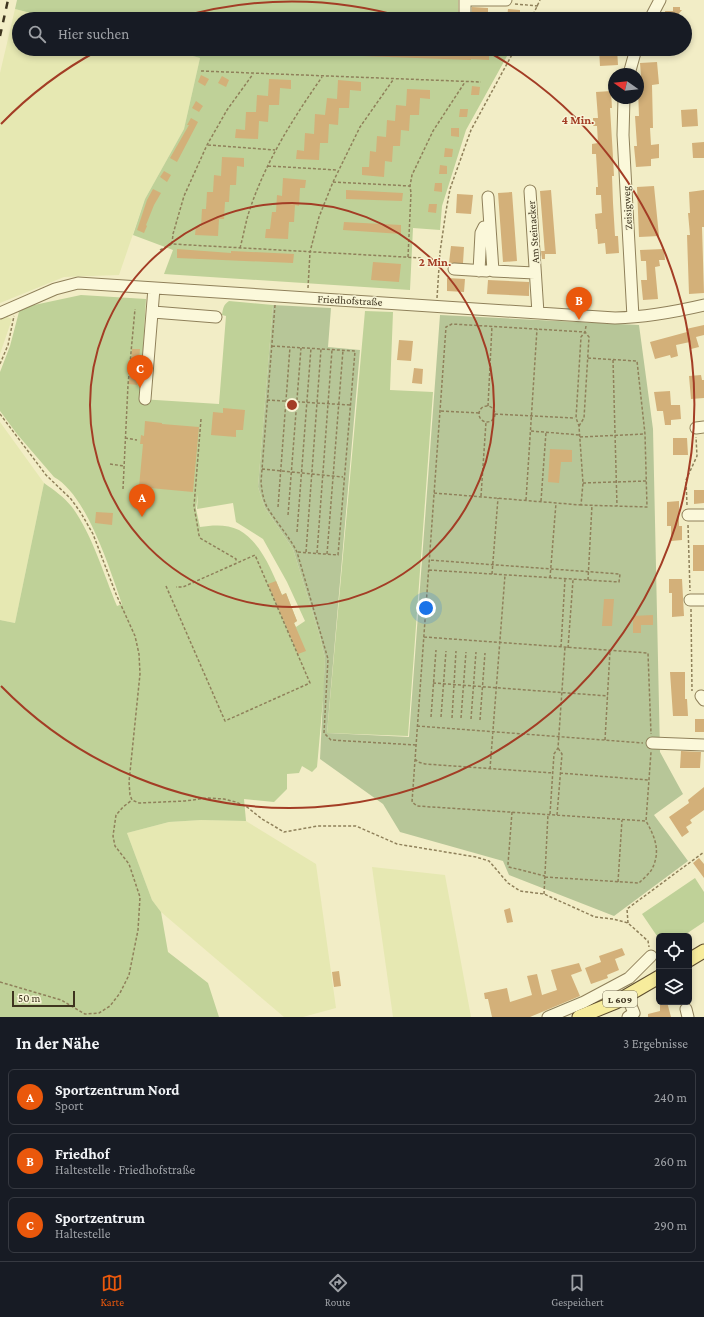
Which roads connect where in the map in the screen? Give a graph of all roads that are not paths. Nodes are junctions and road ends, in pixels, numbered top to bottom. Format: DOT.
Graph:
graph roads {
  1 [pos="466,0"];
  2 [pos="471,0"];
  3 [pos="506,0"];
  4 [pos="660,0"];
  5 [pos="465,12"];
  6 [pos="654,12"];
  7 [pos="634,56"];
  8 [pos="630,68"];
  9 [pos="624,104"];
  10 [pos="530,191"];
  11 [pos="488,197"];
  12 [pos="490,227"];
  13 [pos="454,269"];
  14 [pos="479,271"];
  15 [pos="493,271"];
  16 [pos="536,273"];
  17 [pos="154,288"];
  18 [pos="704,305"];
  19 [pos="152,312"];
  20 [pos="0,313"];
  21 [pos="538,313"];
  22 [pos="216,317"];
  23 [pos="633,318"];
  24 [pos="145,399"];
  25 [pos="688,515"];
  26 [pos="704,515"];
  27 [pos="704,600"];
  28 [pos="691,604"];
  29 [pos="652,744"];
  30 [pos="704,745"];
  31 [pos="704,951"];
  32 [pos="651,956"];
  33 [pos="692,958"];
  34 [pos="656,979"];
  35 [pos="627,996"];
  36 [pos="548,1017"];
  37 [pos="579,1017"];
  38 [pos="629,1017"];
  1 -- 5 [label="street"];
  2 -- 3 [label="street"];
  4 -- 6 [label="street"];
  7 -- 8 [label="street"];
  9 -- 23 [label="street, Zeisigweg"];
  10 -- 16 [label="street, Am Steinacker"];
  11 -- 12 [label="street"];
  12 -- 14 [label="street"];
  12 -- 15 [label="street"];
  13 -- 14 [label="street, Am Steinacker"];
  14 -- 15 [label="street, Am Steinacker"];
  15 -- 16 [label="street, Am Steinacker"];
  16 -- 21 [label="street, Am Steinacker"];
  17 -- 19 [label="street"];
  17 -- 20 [label="street, Friedhofstraße"];
  17 -- 21 [label="street, Friedhofstraße"];
  18 -- 23 [label="street, Friedhofstraße"];
  19 -- 22 [label="street"];
  19 -- 24 [label="street"];
  21 -- 23 [label="street, Friedhofstraße"];
  25 -- 26 [label="street"];
  27 -- 28 [label="street"];
  29 -- 30 [label="street"];
  31 -- 33 [label="main road"];
  32 -- 36 [label="street"];
  34 -- 35 [label="main road, L 609"];
  35 -- 37 [label="main road, L 609"];
  35 -- 38 [label="street"];
}
